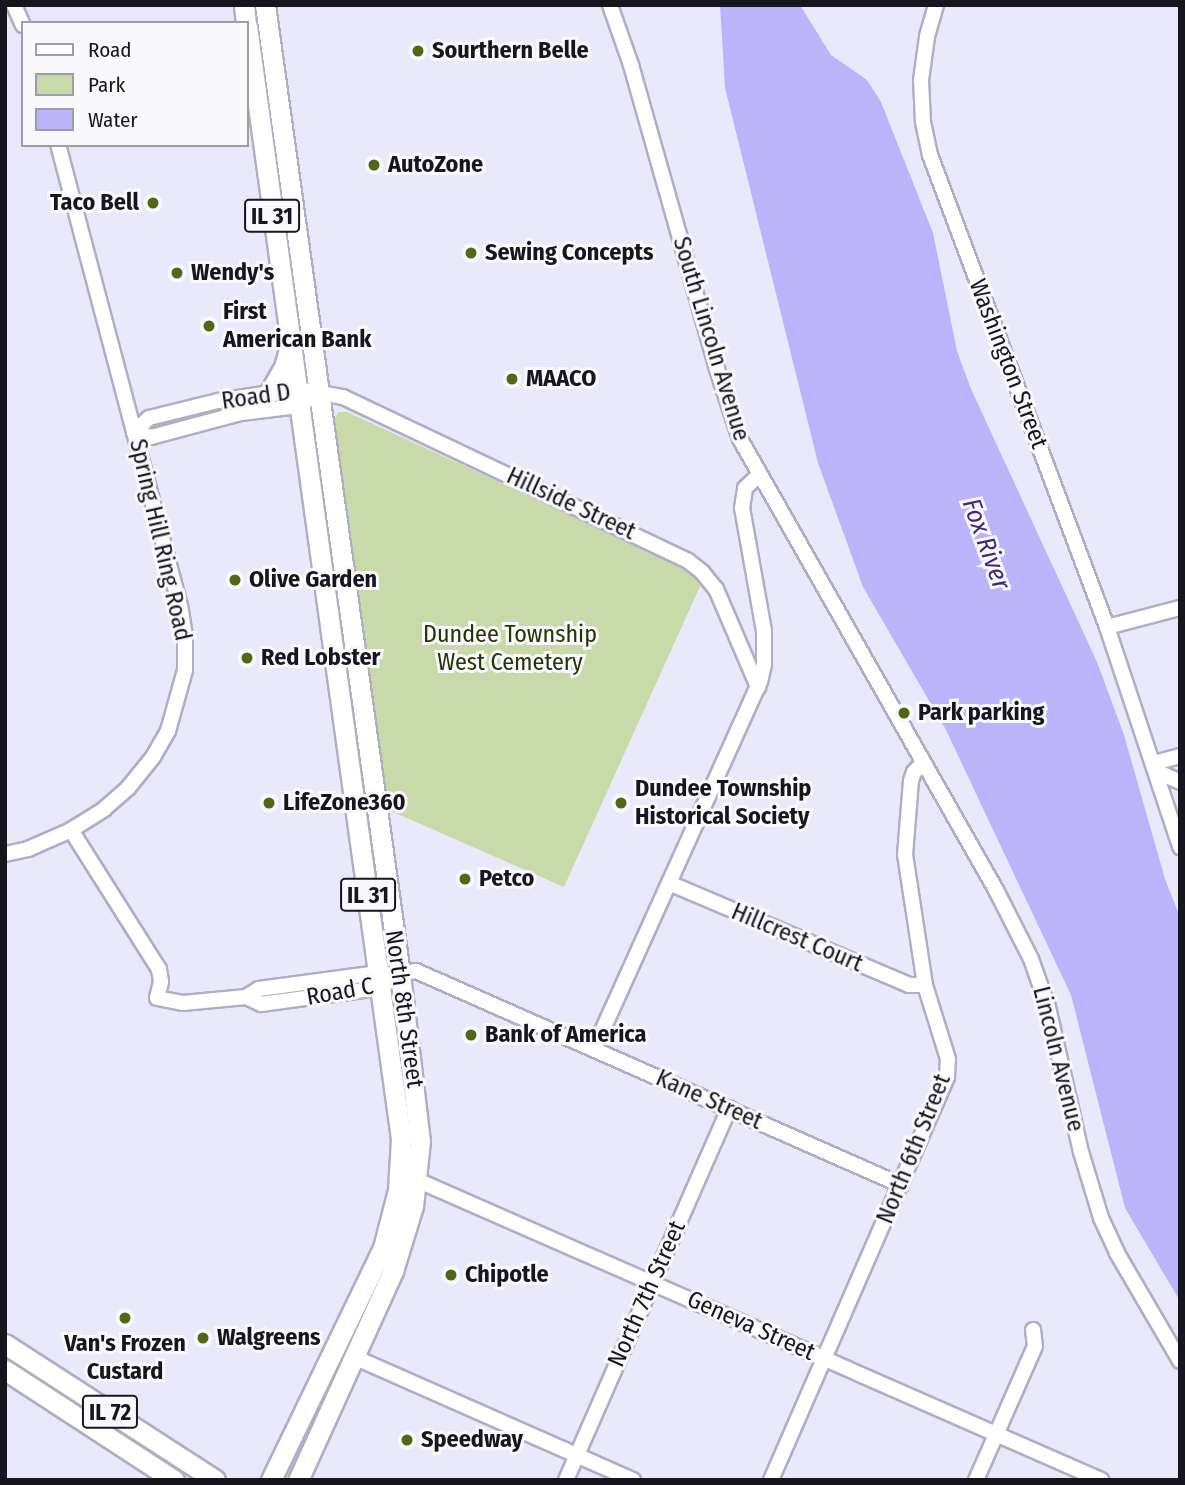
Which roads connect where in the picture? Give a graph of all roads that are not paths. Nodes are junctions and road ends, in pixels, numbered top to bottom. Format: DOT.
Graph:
graph roads {
  1 [pos="14,5"];
  2 [pos="265,5"];
  3 [pos="610,5"];
  4 [pos="936,5"];
  5 [pos="21,21"];
  6 [pos="248,31"];
  7 [pos="59,147"];
  8 [pos="290,344"];
  9 [pos="269,393"];
  10 [pos="318,394"];
  11 [pos="298,398"];
  12 [pos="134,432"];
  13 [pos="759,475"];
  14 [pos="1180,608"];
  15 [pos="1107,627"];
  16 [pos="758,687"];
  17 [pos="1180,756"];
  18 [pos="369,757"];
  19 [pos="349,760"];
  20 [pos="923,763"];
  21 [pos="1156,768"];
  22 [pos="1180,782"];
  23 [pos="71,830"];
  24 [pos="1180,847"];
  25 [pos="5,854"];
  26 [pos="669,883"];
  27 [pos="400,974"];
  28 [pos="378,979"];
  29 [pos="925,985"];
  30 [pos="594,1049"];
  31 [pos="729,1108"];
  32 [pos="400,1172"];
  33 [pos="418,1180"];
  34 [pos="901,1185"];
  35 [pos="652,1282"];
  36 [pos="1033,1330"];
  37 [pos="5,1344"];
  38 [pos="355,1357"];
  39 [pos="824,1358"];
  40 [pos="1180,1361"];
  41 [pos="5,1370"];
  42 [pos="997,1434"];
  43 [pos="576,1455"];
  44 [pos="174,1480"];
  45 [pos="215,1480"];
  46 [pos="271,1480"];
  47 [pos="298,1480"];
  48 [pos="565,1480"];
  49 [pos="633,1480"];
  50 [pos="771,1480"];
  51 [pos="976,1480"];
  52 [pos="1101,1480"];
  1 -- 5 [label="street"];
  2 -- 10 [label="main road, North 8th Street"];
  3 -- 13 [label="street, South Lincoln Avenue"];
  4 -- 15 [label="street, Washington Street"];
  6 -- 8 [label="main road, IL 31"];
  7 -- 12 [label="street, Spring Hill Ring Road"];
  8 -- 9 [label="main road"];
  8 -- 11 [label="main road, IL 31"];
  9 -- 11 [label="street, Road D"];
  9 -- 12 [label="street, Road D"];
  10 -- 11 [label="street, Road D"];
  10 -- 16 [label="street, Hillside Street"];
  10 -- 18 [label="main road, North 8th Street"];
  11 -- 12 [label="street, Road D"];
  11 -- 19 [label="main road, North 8th Street / IL 31"];
  12 -- 23 [label="street, Spring Hill Ring Road"];
  13 -- 16 [label="street"];
  13 -- 20 [label="street, South Lincoln Avenue"];
  14 -- 15 [label="street"];
  15 -- 21 [label="street, Washington Street"];
  16 -- 26 [label="street"];
  17 -- 21 [label="street"];
  18 -- 19 [label="main road"];
  18 -- 27 [label="main road, North 8th Street"];
  19 -- 28 [label="main road, North 8th Street / IL 31"];
  20 -- 29 [label="street, North 6th Street"];
  20 -- 40 [label="street, Lincoln Avenue"];
  21 -- 22 [label="street"];
  21 -- 24 [label="street, Washington Street"];
  23 -- 25 [label="street, Spring Hill Ring Road"];
  23 -- 28 [label="street, Road C"];
  26 -- 29 [label="street, Hillcrest Court"];
  26 -- 30 [label="street"];
  27 -- 28 [label="street, Road C"];
  27 -- 30 [label="street, Kane Street"];
  27 -- 33 [label="main road, North 8th Street"];
  28 -- 32 [label="main road, North 8th Street / IL 31"];
  29 -- 34 [label="street, North 6th Street"];
  30 -- 31 [label="street, Kane Street"];
  31 -- 34 [label="street, Kane Street"];
  31 -- 35 [label="street, North 7th Street"];
  32 -- 33 [label="street, Geneva Street"];
  32 -- 46 [label="main road, North 8th Street / IL 31"];
  33 -- 35 [label="street, Geneva Street"];
  33 -- 38 [label="main road, North 8th Street"];
  34 -- 39 [label="street, North 6th Street"];
  35 -- 39 [label="street, Geneva Street"];
  35 -- 43 [label="street, North 7th Street"];
  36 -- 42 [label="street"];
  37 -- 45 [label="main road, IL 72"];
  38 -- 43 [label="street"];
  38 -- 47 [label="main road, North 8th Street"];
  39 -- 42 [label="street, Geneva Street"];
  39 -- 50 [label="street, North 6th Street"];
  41 -- 44 [label="main road, IL 72"];
  42 -- 51 [label="street"];
  42 -- 52 [label="street, Geneva Street"];
  43 -- 48 [label="street, North 7th Street"];
  43 -- 49 [label="street"];
}
